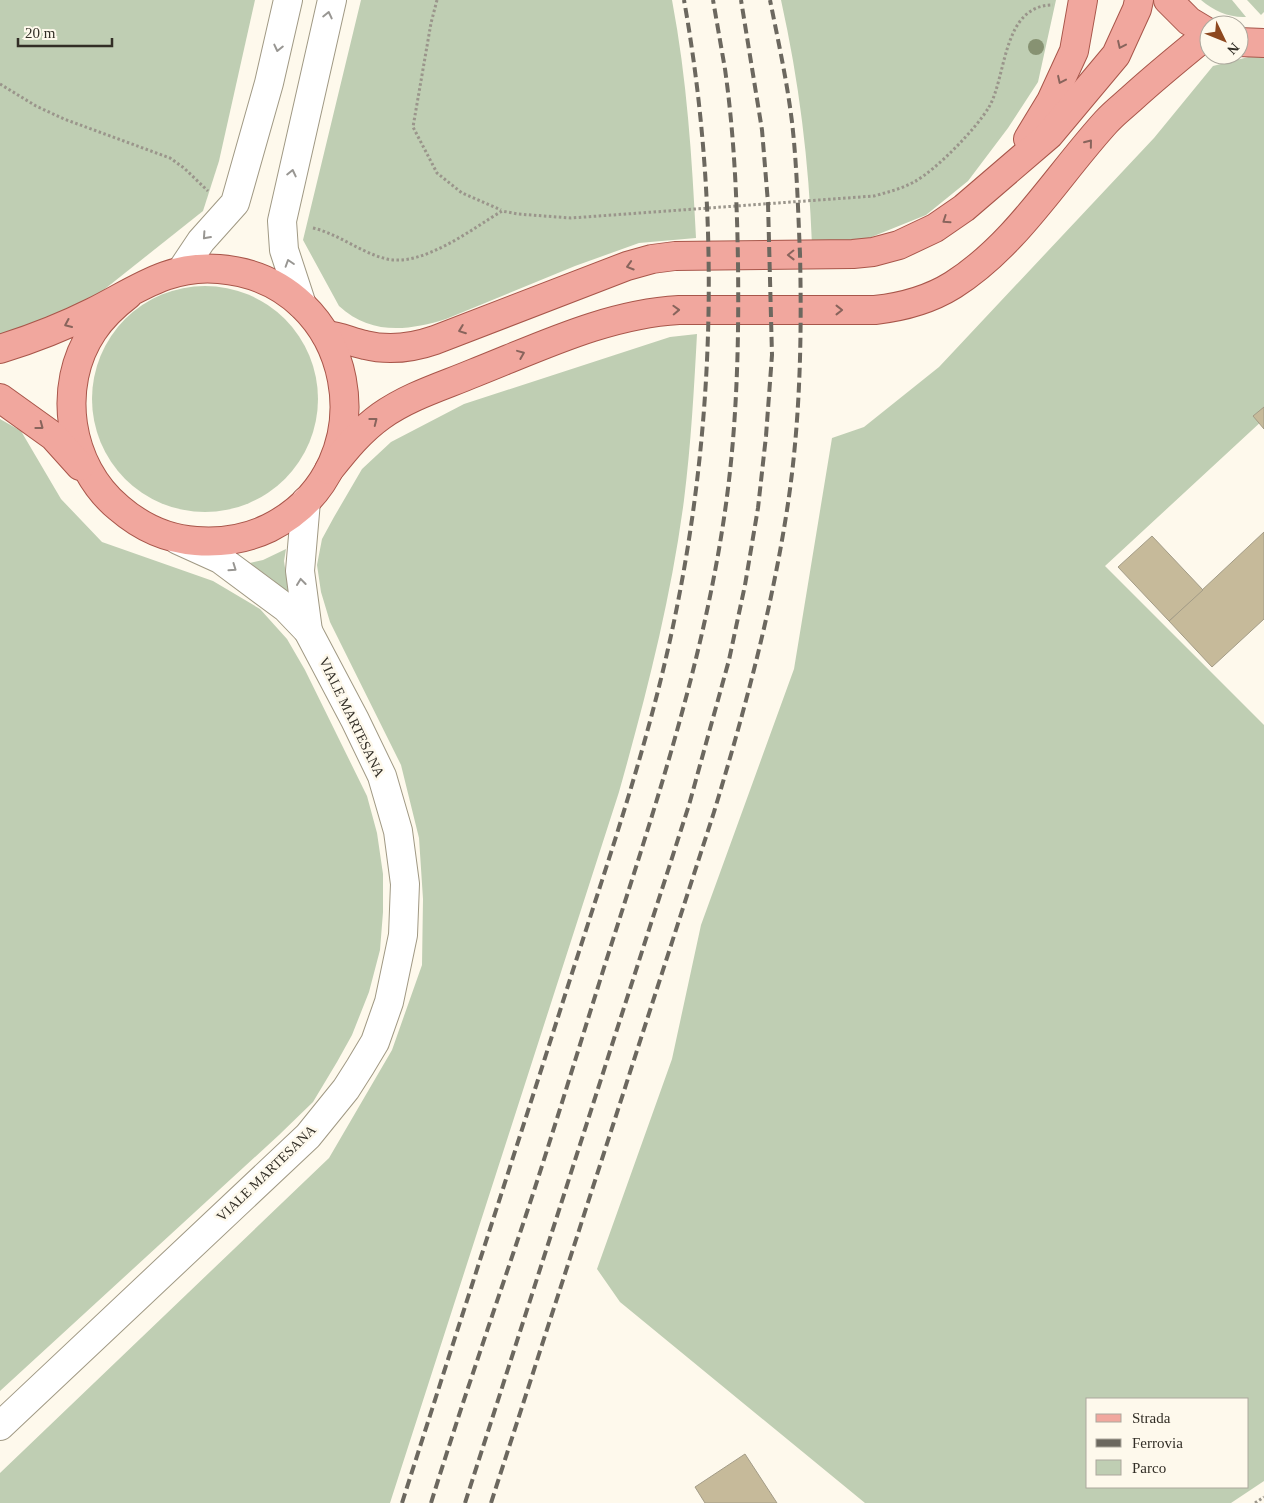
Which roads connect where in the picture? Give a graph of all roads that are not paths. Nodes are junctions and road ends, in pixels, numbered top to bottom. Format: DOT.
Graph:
graph roads {
  1 [pos="288,0"];
  2 [pos="332,0"];
  3 [pos="1139,0"];
  4 [pos="1168,0"];
  5 [pos="1071,3"];
  6 [pos="1199,27"];
  7 [pos="1199,41"];
  8 [pos="1249,42"];
  9 [pos="1264,43"];
  10 [pos="985,190"];
  11 [pos="181,271"];
  12 [pos="128,295"];
  13 [pos="302,305"];
  14 [pos="326,335"];
  15 [pos="0,349"];
  16 [pos="0,398"];
  17 [pos="329,470"];
  18 [pos="92,478"];
  19 [pos="306,501"];
  20 [pos="174,538"];
  21 [pos="308,631"];
  22 [pos="0,1426"];
  1 -- 11 [label="street, one-way"];
  13 -- 2 [label="street, one-way"];
  3 -- 10 [label="main road, one-way"];
  4 -- 6 [label="main road"];
  5 -- 10 [label="main road, one-way"];
  17 -- 7 [label="main road, one-way"];
  8 -- 9 [label="main road"];
  10 -- 14 [label="main road, one-way"];
  11 -- 12 [label="main road"];
  11 -- 13 [label="main road"];
  12 -- 15 [label="main road, one-way"];
  12 -- 18 [label="main road"];
  13 -- 14 [label="main road"];
  14 -- 17 [label="main road"];
  16 -- 18 [label="main road, one-way"];
  17 -- 19 [label="main road"];
  18 -- 20 [label="main road"];
  19 -- 20 [label="main road"];
  21 -- 19 [label="street, VIALE MARTESANA, one-way"];
  20 -- 21 [label="street, VIALE MARTESANA, one-way"];
  21 -- 22 [label="street, VIALE MARTESANA"];
}
